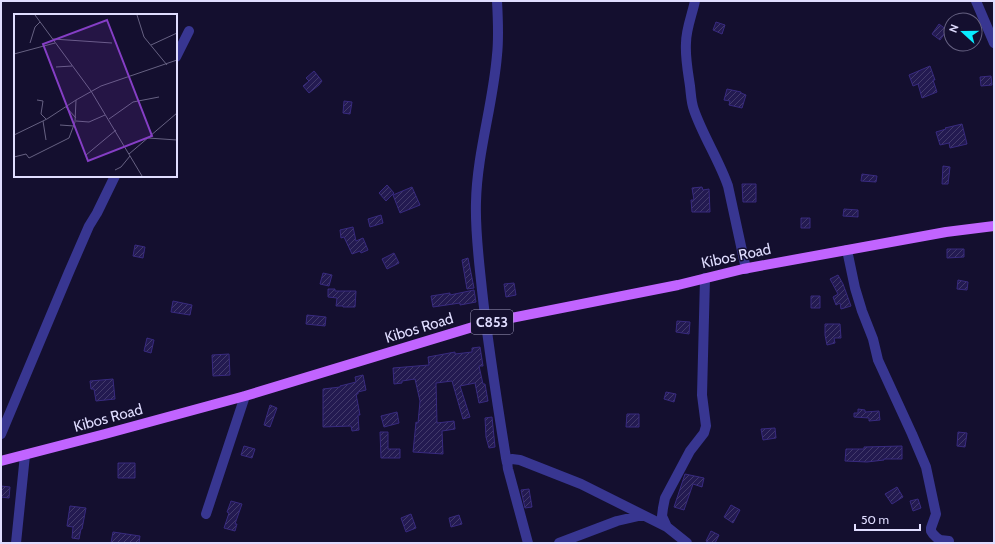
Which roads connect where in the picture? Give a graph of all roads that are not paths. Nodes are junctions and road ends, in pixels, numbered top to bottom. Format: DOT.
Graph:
graph roads {
  1 [pos="497,1"];
  2 [pos="695,1"];
  3 [pos="976,1"];
  4 [pos="189,31"];
  5 [pos="993,37"];
  6 [pos="177,55"];
  7 [pos="115,177"];
  8 [pos="994,226"];
  9 [pos="847,250"];
  10 [pos="746,269"];
  11 [pos="705,278"];
  12 [pos="486,323"];
  13 [pos="245,396"];
  14 [pos="1,434"];
  15 [pos="25,455"];
  16 [pos="1,461"];
  17 [pos="507,464"];
  18 [pos="206,514"];
  19 [pos="643,515"];
  20 [pos="667,527"];
  21 [pos="949,541"];
  22 [pos="16,543"];
  23 [pos="528,543"];
  24 [pos="560,543"];
  25 [pos="687,543"];
  1 -- 12 [label="street"];
  2 -- 10 [label="street"];
  3 -- 5 [label="street"];
  4 -- 6 [label="street"];
  7 -- 14 [label="street"];
  8 -- 9 [label="main road, Kibos Road / C853"];
  9 -- 10 [label="main road, Kibos Road / C853"];
  9 -- 21 [label="street"];
  10 -- 11 [label="main road, Kibos Road / C853"];
  11 -- 12 [label="main road, Kibos Road / C853"];
  11 -- 20 [label="street"];
  12 -- 13 [label="main road, Kibos Road / C853"];
  12 -- 17 [label="street"];
  13 -- 15 [label="main road, Kibos Road / C853"];
  13 -- 18 [label="street"];
  15 -- 16 [label="main road, Kibos Road / C853"];
  15 -- 22 [label="street"];
  17 -- 19 [label="street"];
  17 -- 23 [label="street"];
  19 -- 20 [label="street"];
  19 -- 24 [label="street"];
  20 -- 25 [label="street"];
}
